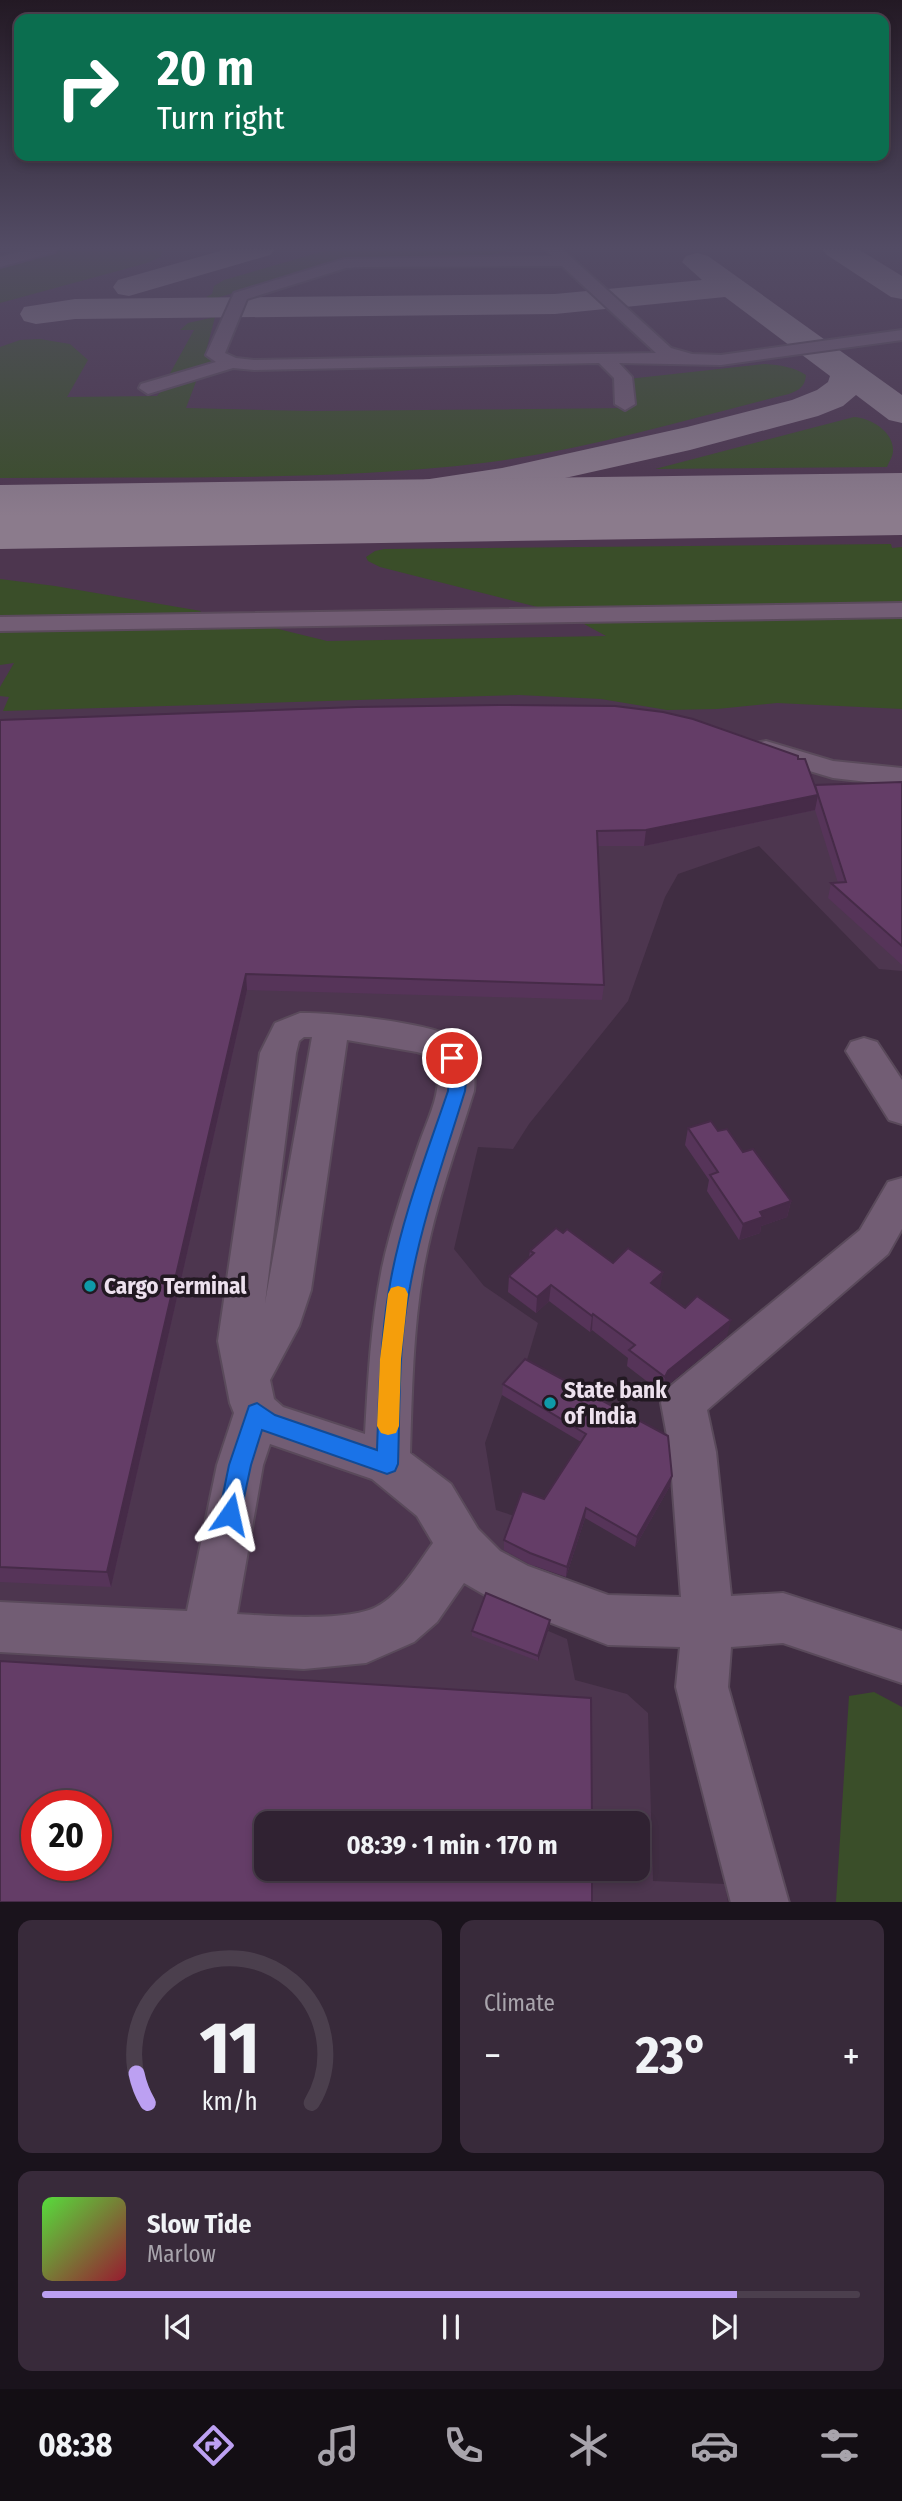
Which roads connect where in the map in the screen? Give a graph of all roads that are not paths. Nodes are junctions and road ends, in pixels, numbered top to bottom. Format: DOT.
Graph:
graph roads {
  1 [pos="222,338"];
  2 [pos="649,338"];
  3 [pos="882,338"];
  4 [pos="604,358"];
  5 [pos="689,360"];
  6 [pos="232,363"];
  7 [pos="148,388"];
  8 [pos="625,404"];
  9 [pos="902,610"];
  10 [pos="0,624"];
  11 [pos="740,740"];
  12 [pos="902,777"];
  13 [pos="864,1051"];
  14 [pos="902,1110"];
  15 [pos="902,1193"];
  16 [pos="253,1394"];
  17 [pos="387,1464"];
  18 [pos="461,1545"];
  19 [pos="708,1623"];
  20 [pos="0,1627"];
  21 [pos="207,1637"];
  22 [pos="902,1657"];
  23 [pos="760,1902"];
  1 -- 6 [label="street"];
  2 -- 5 [label="street"];
  3 -- 5 [label="street"];
  4 -- 5 [label="street"];
  4 -- 6 [label="street"];
  4 -- 8 [label="street"];
  6 -- 7 [label="street"];
  9 -- 10 [label="street"];
  11 -- 12 [label="street"];
  13 -- 14 [label="street"];
  15 -- 19 [label="street"];
  16 -- 17 [label="street"];
  16 -- 17 [label="street"];
  16 -- 21 [label="street"];
  17 -- 18 [label="street"];
  18 -- 19 [label="street"];
  18 -- 21 [label="street"];
  19 -- 22 [label="street"];
  19 -- 23 [label="street"];
  20 -- 21 [label="street"];
}
